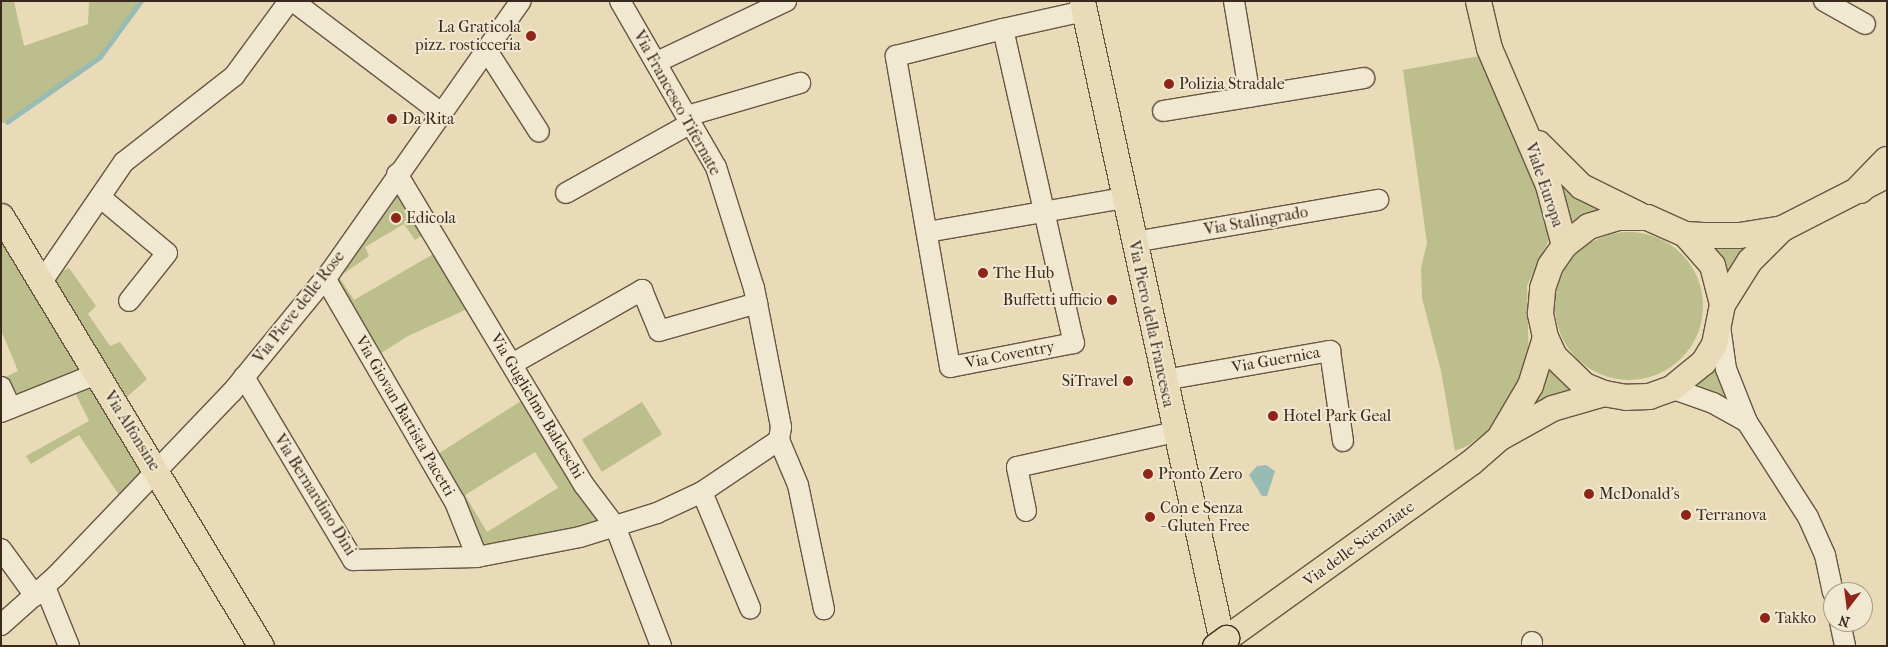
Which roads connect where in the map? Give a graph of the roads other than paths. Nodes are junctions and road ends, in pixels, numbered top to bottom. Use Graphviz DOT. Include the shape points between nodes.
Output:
graph roads {
  1 [pos="291,1"];
  2 [pos="521,1"];
  3 [pos="620,1"];
  4 [pos="786,1"];
  5 [pos="1234,1"];
  6 [pos="1478,1"];
  7 [pos="1824,1"];
  8 [pos="1083,6"];
  9 [pos="1865,24"];
  10 [pos="1003,29"];
  11 [pos="486,49"];
  12 [pos="657,62"];
  13 [pos="1364,78"];
  14 [pos="800,83"];
  15 [pos="1250,97"];
  16 [pos="1163,111"];
  17 [pos="440,112"];
  18 [pos="689,119"];
  19 [pos="1522,125"];
  20 [pos="539,132"];
  21 [pos="1887,161"];
  22 [pos="398,174"];
  23 [pos="1887,175"];
  24 [pos="1860,189"];
  25 [pos="566,193"];
  26 [pos="100,197"];
  27 [pos="1123,198"];
  28 [pos="1378,200"];
  29 [pos="1042,212"];
  30 [pos="1647,217"];
  31 [pos="2,221"];
  32 [pos="1782,228"];
  33 [pos="927,232"];
  34 [pos="1685,234"];
  35 [pos="1134,242"];
  36 [pos="1564,245"];
  37 [pos="325,278"];
  38 [pos="41,283"];
  39 [pos="129,300"];
  40 [pos="757,303"];
  41 [pos="1721,314"];
  42 [pos="1545,337"];
  43 [pos="512,364"];
  44 [pos="96,374"];
  45 [pos="244,377"];
  46 [pos="1164,380"];
  47 [pos="1,387"];
  48 [pos="1671,388"];
  49 [pos="1604,393"];
  50 [pos="6,410"];
  51 [pos="1747,422"];
  52 [pos="1175,432"];
  53 [pos="1500,437"];
  54 [pos="779,440"];
  55 [pos="1343,440"];
  56 [pos="158,470"];
  57 [pos="702,492"];
  58 [pos="1026,511"];
  59 [pos="615,526"];
  60 [pos="1,549"];
  61 [pos="477,557"];
  62 [pos="1831,582"];
  63 [pos="40,591"];
  64 [pos="750,608"];
  65 [pos="824,609"];
  66 [pos="1,625"];
  67 [pos="1842,632"];
  68 [pos="69,646"];
  69 [pos="261,646"];
  70 [pos="662,646"];
  71 [pos="1215,646"];
  72 [pos="1223,646"];
  73 [pos="1845,646"];
  1 -- 17 [label="street"];
  1 -- 26 [label="street" via="234,76 124,162"];
  2 -- 11 [label="street, Via Pieve delle Rose"];
  3 -- 12 [label="street, Via Francesco Tifernate"];
  4 -- 12 [label="street"];
  5 -- 15 [label="street"];
  6 -- 19 [label="main road, Viale Europa" via="1489,48"];
  7 -- 9 [label="street"];
  8 -- 10 [label="street, Via Coventry"];
  8 -- 27 [label="main road, Via Piero della Francesca"];
  10 -- 29 [label="street, Via Coventry"];
  10 -- 33 [label="street, Via Coventry" via="896,56"];
  11 -- 17 [label="street, Via Pieve delle Rose"];
  11 -- 20 [label="street"];
  12 -- 18 [label="street, Via Francesco Tifernate"];
  13 -- 15 [label="street"];
  14 -- 18 [label="street"];
  15 -- 16 [label="street"];
  17 -- 22 [label="street, Via Pieve delle Rose"];
  18 -- 25 [label="street"];
  18 -- 40 [label="street, Via Francesco Tifernate" via="716,168"];
  19 -- 30 [label="main road, Viale Europa" via="1575,182 1594,195"];
  19 -- 36 [label="main road, Viale Europa" via="1548,185"];
  21 -- 24 [label="highway"];
  22 -- 37 [label="street, Via Pieve delle Rose"];
  22 -- 43 [label="street, Via Guglielmo Baldeschi"];
  23 -- 24 [label="main road"];
  24 -- 32 [label="main road"];
  26 -- 38 [label="street"];
  26 -- 39 [label="street" via="168,253"];
  27 -- 29 [label="street"];
  27 -- 35 [label="main road, Via Piero della Francesca"];
  28 -- 35 [label="street, Via Stalingrado"];
  29 -- 33 [label="street"];
  29 -- 33 [label="street, Via Coventry" via="1074,343 950,367"];
  30 -- 34 [label="main road, Viale Europa" via="1667,223"];
  30 -- 36 [label="main road" via="1617,217 1588,226"];
  31 -- 38 [label="main road, Via Alfonsine"];
  32 -- 34 [label="main road" via="1739,235"];
  32 -- 41 [label="main road" via="1749,260"];
  34 -- 41 [label="main road" via="1712,265"];
  35 -- 46 [label="main road, Via Piero della Francesca"];
  36 -- 42 [label="main road" via="1550,265 1542,288 1540,313"];
  37 -- 45 [label="street, Via Pieve delle Rose"];
  37 -- 61 [label="street, Via Giovan Battista Pacetti" via="454,502"];
  38 -- 44 [label="main road, Via Alfonsine"];
  40 -- 43 [label="street" via="660,331 642,290"];
  40 -- 54 [label="street, Via Francesco Tifernate" via="782,427"];
  41 -- 48 [label="main road" via="1703,362"];
  41 -- 51 [label="street" via="1726,369"];
  42 -- 49 [label="main road" via="1568,372"];
  42 -- 53 [label="main road, Via delle Scienziate" via="1530,385"];
  43 -- 59 [label="street, Via Guglielmo Baldeschi" via="584,485"];
  44 -- 50 [label="street"];
  44 -- 56 [label="main road, Via Alfonsine"];
  45 -- 56 [label="street, Via Pieve delle Rose"];
  45 -- 61 [label="street, Via Bernardino Dini" via="353,560"];
  46 -- 52 [label="main road, Via Piero della Francesca"];
  46 -- 55 [label="street, Via Guernica" via="1330,351"];
  47 -- 50 [label="street"];
  48 -- 49 [label="main road" via="1649,396 1626,397"];
  48 -- 51 [label="street" via="1713,404"];
  49 -- 53 [label="main road, Via delle Scienziate" via="1552,408"];
  51 -- 62 [label="street" via="1808,516 1824,555"];
  52 -- 58 [label="street" via="1017,467"];
  52 -- 72 [label="main road, Via Piero della Francesca"];
  53 -- 71 [label="main road, Via delle Scienziate, bridge" via="1471,462"];
  54 -- 57 [label="street, Via Bernardino Dini"];
  54 -- 65 [label="street" via="798,485"];
  56 -- 63 [label="street, Via Pieve delle Rose"];
  56 -- 69 [label="main road, Via Alfonsine"];
  57 -- 59 [label="street, Via Bernardino Dini" via="657,513"];
  57 -- 64 [label="street"];
  59 -- 61 [label="street, Via Bernardino Dini" via="580,537"];
  59 -- 70 [label="street, Via Guglielmo Baldeschi"];
  60 -- 63 [label="street"];
  63 -- 66 [label="street, Via Pieve delle Rose"];
  63 -- 68 [label="street"];
  67 -- 73 [label="street"];
}
